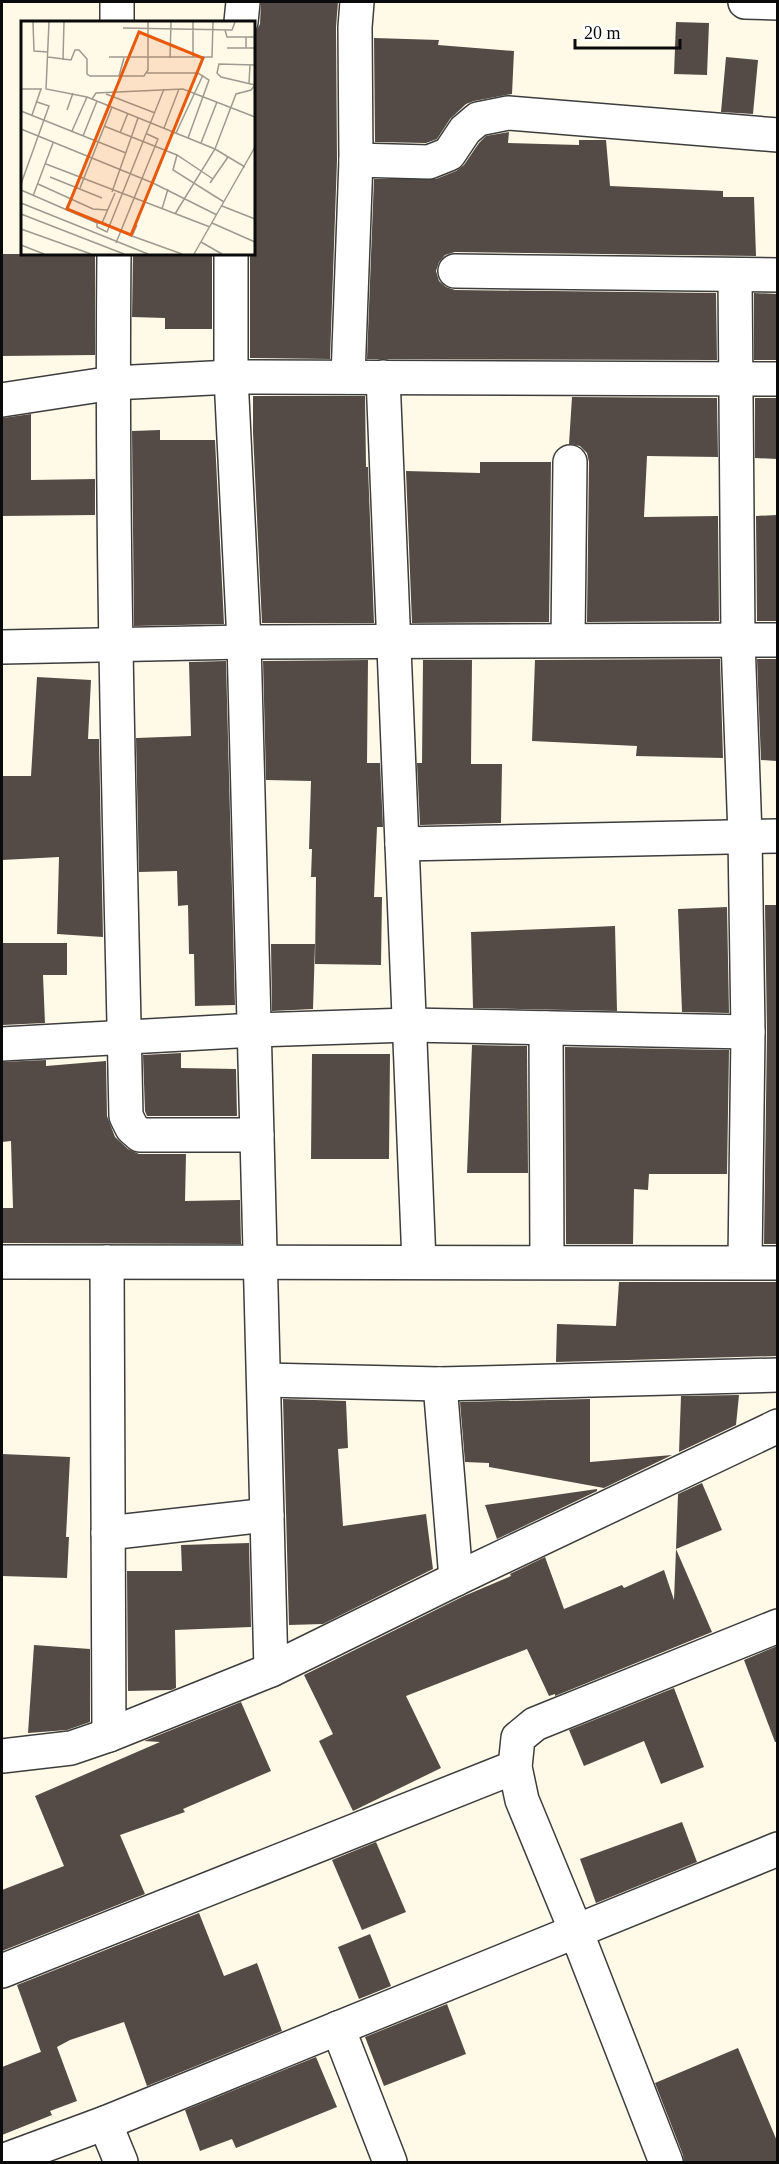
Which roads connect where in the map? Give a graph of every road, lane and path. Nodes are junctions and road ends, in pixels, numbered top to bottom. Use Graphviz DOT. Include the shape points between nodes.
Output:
graph roads {
  1 [pos="117,2"];
  2 [pos="243,2"];
  3 [pos="357,2"];
  4 [pos="745,2"];
  5 [pos="777,3"];
  6 [pos="117,21"];
  7 [pos="242,21"];
  8 [pos="777,135"];
  9 [pos="356,160"];
  10 [pos="114,255"];
  11 [pos="231,255"];
  12 [pos="455,271"];
  13 [pos="777,274"];
  14 [pos="735,275"];
  15 [pos="231,377"];
  16 [pos="348,377"];
  17 [pos="383,377"];
  18 [pos="737,378"];
  19 [pos="777,379"];
  20 [pos="113,383"];
  21 [pos="2,400"];
  22 [pos="570,462"];
  23 [pos="568,640"];
  24 [pos="738,640"];
  25 [pos="777,640"];
  26 [pos="244,642"];
  27 [pos="394,643"];
  28 [pos="115,646"];
  29 [pos="2,647"];
  30 [pos="745,836"];
  31 [pos="777,836"];
  32 [pos="402,844"];
  33 [pos="410,1025"];
  34 [pos="546,1028"];
  35 [pos="255,1030"];
  36 [pos="748,1032"];
  37 [pos="124,1037"];
  38 [pos="2,1044"];
  39 [pos="257,1135"];
  40 [pos="2,1262"];
  41 [pos="107,1262"];
  42 [pos="261,1262"];
  43 [pos="419,1262"];
  44 [pos="547,1262"];
  45 [pos="745,1262"];
  46 [pos="777,1263"];
  47 [pos="777,1375"];
  48 [pos="264,1380"];
  49 [pos="440,1384"];
  50 [pos="777,1426"];
  51 [pos="267,1515"];
  52 [pos="108,1533"];
  53 [pos="456,1579"];
  54 [pos="777,1626"];
  55 [pos="271,1670"];
  56 [pos="109,1735"];
  57 [pos="2,1756"];
  58 [pos="515,1767"];
  59 [pos="777,1849"];
  60 [pos="576,1931"];
  61 [pos="2,1971"];
  62 [pos="338,2028"];
  63 [pos="105,2122"];
  64 [pos="2,2161"];
  65 [pos="121,2163"];
  66 [pos="390,2163"];
  67 [pos="666,2163"];
  1 -- 6 [label="street"];
  2 -- 7 [label="street"];
  3 -- 9 [label="street"];
  4 -- 5 [label="street"];
  8 -- 9 [label="street" via="508,113 478,118 449,154 429,162"];
  9 -- 16 [label="street"];
  10 -- 20 [label="street"];
  11 -- 15 [label="street"];
  12 -- 14 [label="street"];
  13 -- 14 [label="street"];
  14 -- 18 [label="street"];
  15 -- 16 [label="street"];
  15 -- 20 [label="street"];
  15 -- 26 [label="street"];
  16 -- 17 [label="street"];
  17 -- 18 [label="street"];
  17 -- 27 [label="street"];
  18 -- 19 [label="street"];
  18 -- 24 [label="street"];
  20 -- 21 [label="street"];
  20 -- 28 [label="street"];
  22 -- 23 [label="street"];
  23 -- 24 [label="street"];
  23 -- 27 [label="street"];
  24 -- 25 [label="street"];
  24 -- 30 [label="street"];
  26 -- 27 [label="street"];
  26 -- 28 [label="street"];
  26 -- 35 [label="street"];
  27 -- 32 [label="street"];
  28 -- 29 [label="street"];
  28 -- 37 [label="street"];
  30 -- 31 [label="street"];
  30 -- 32 [label="street"];
  30 -- 36 [label="street"];
  32 -- 33 [label="street"];
  33 -- 34 [label="street"];
  33 -- 35 [label="street"];
  33 -- 43 [label="street"];
  34 -- 36 [label="street"];
  34 -- 44 [label="street"];
  35 -- 37 [label="street"];
  35 -- 39 [label="street"];
  36 -- 45 [label="street"];
  37 -- 38 [label="street"];
  37 -- 39 [label="street" via="126,1116 140,1135"];
  39 -- 42 [label="street"];
  40 -- 41 [label="street"];
  41 -- 42 [label="street"];
  41 -- 52 [label="street"];
  42 -- 43 [label="street"];
  42 -- 48 [label="street"];
  43 -- 44 [label="street"];
  44 -- 45 [label="street"];
  45 -- 46 [label="street"];
  47 -- 49 [label="street"];
  48 -- 49 [label="street"];
  48 -- 51 [label="street"];
  49 -- 53 [label="street"];
  50 -- 53 [label="street"];
  51 -- 52 [label="street"];
  51 -- 55 [label="street"];
  52 -- 56 [label="street"];
  53 -- 55 [label="street"];
  54 -- 58 [label="street" via="535,1724 518,1738"];
  55 -- 56 [label="street"];
  56 -- 57 [label="street" via="71,1748"];
  58 -- 60 [label="street" via="522,1800"];
  58 -- 61 [label="street"];
  59 -- 60 [label="street"];
  60 -- 62 [label="street"];
  60 -- 67 [label="street"];
  62 -- 63 [label="street"];
  62 -- 66 [label="street"];
  63 -- 64 [label="street"];
  63 -- 65 [label="street"];
}
